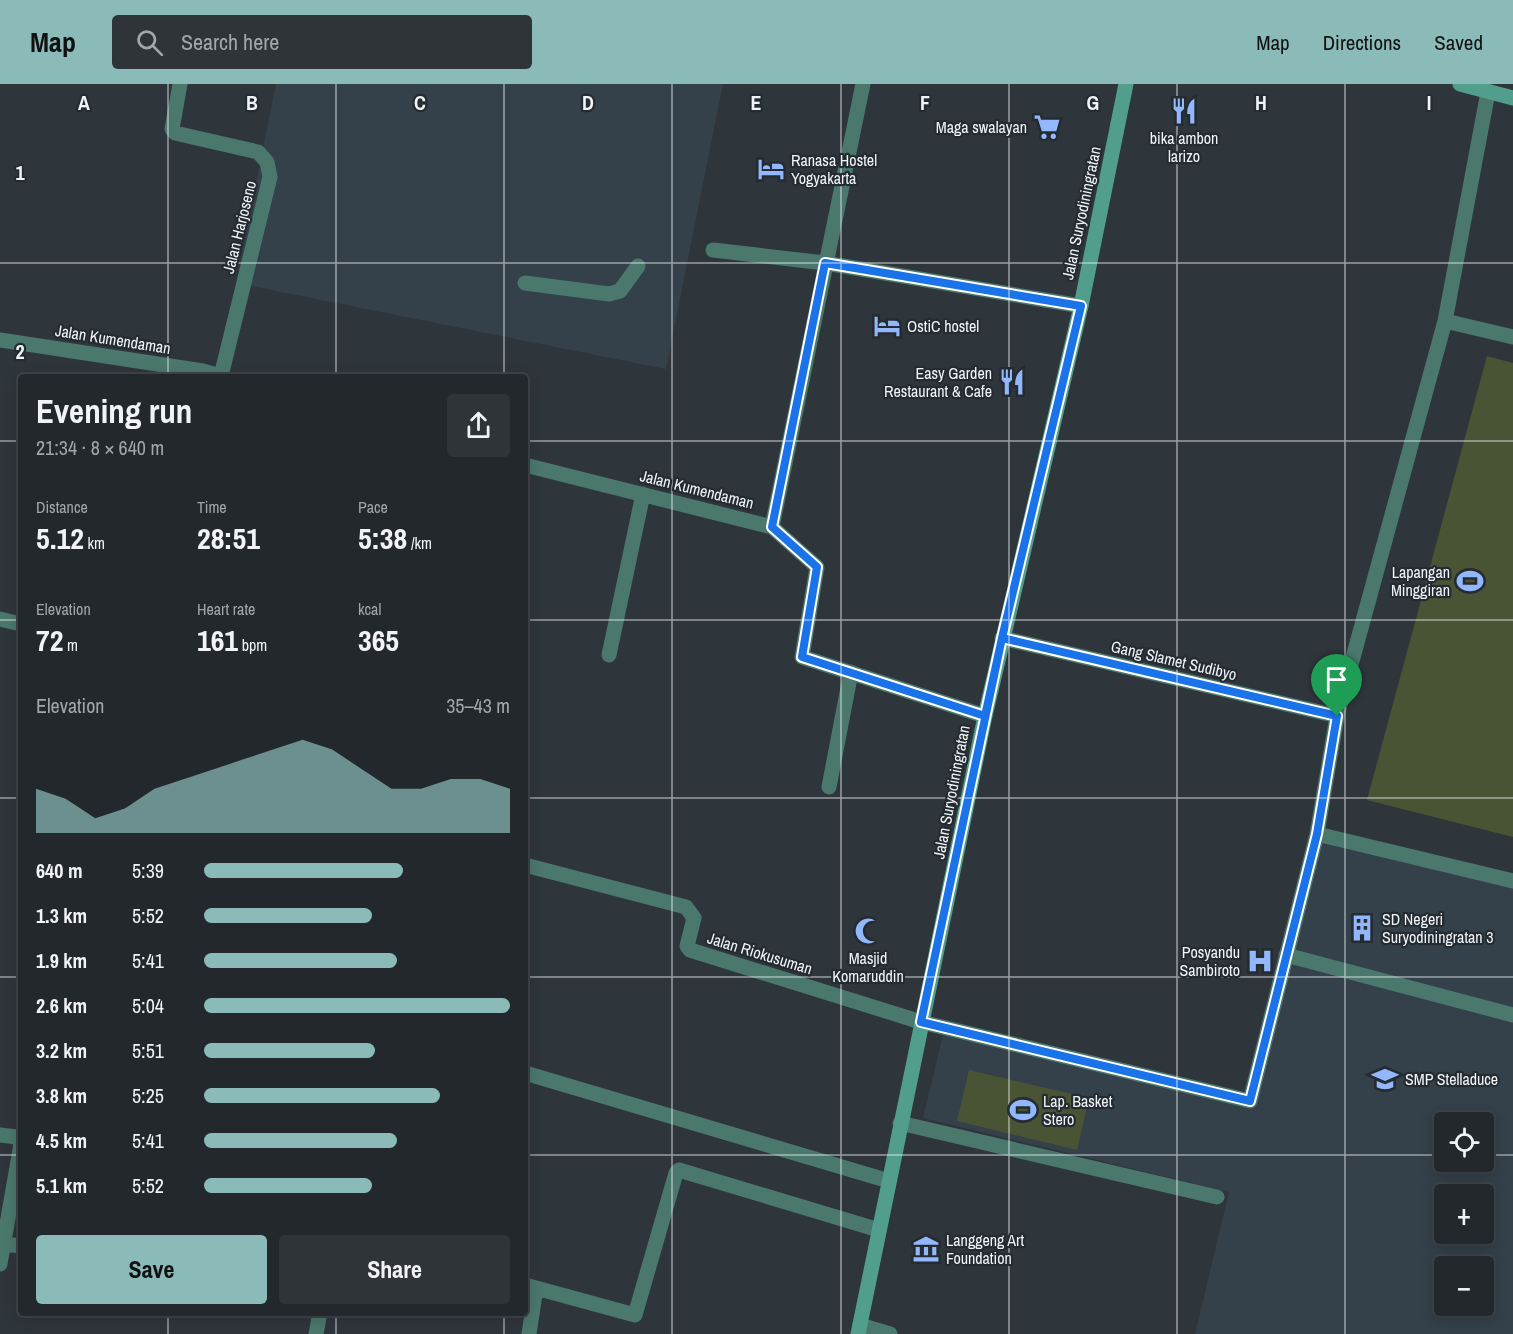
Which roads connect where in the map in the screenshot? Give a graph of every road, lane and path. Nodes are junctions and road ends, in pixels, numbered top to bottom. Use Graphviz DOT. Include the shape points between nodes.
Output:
graph roads {
  1 [pos="180,84"];
  2 [pos="863,84"];
  3 [pos="1126,84"];
  4 [pos="1460,84"];
  5 [pos="1488,92"];
  6 [pos="1513,98"];
  7 [pos="713,250"];
  8 [pos="825,263"];
  9 [pos="638,266"];
  10 [pos="525,282"];
  11 [pos="1081,306"];
  12 [pos="1445,321"];
  13 [pos="1513,337"];
  14 [pos="0,340"];
  15 [pos="212,374"];
  16 [pos="221,374"];
  17 [pos="528,466"];
  18 [pos="643,494"];
  19 [pos="772,527"];
  20 [pos="0,619"];
  21 [pos="18,623"];
  22 [pos="1002,638"];
  23 [pos="609,655"];
  24 [pos="851,672"];
  25 [pos="985,716"];
  26 [pos="1337,716"];
  27 [pos="829,787"];
  28 [pos="1317,834"];
  29 [pos="528,866"];
  30 [pos="1513,881"];
  31 [pos="1286,955"];
  32 [pos="1513,1015"];
  33 [pos="921,1022"];
  34 [pos="528,1074"];
  35 [pos="900,1124"];
  36 [pos="0,1135"];
  37 [pos="18,1139"];
  38 [pos="18,1162"];
  39 [pos="889,1181"];
  40 [pos="1217,1197"];
  41 [pos="879,1230"];
  42 [pos="4,1244"];
  43 [pos="18,1246"];
  44 [pos="0,1264"];
  45 [pos="531,1287"];
  46 [pos="319,1316"];
  47 [pos="859,1330"];
  48 [pos="316,1334"];
  49 [pos="529,1334"];
  50 [pos="890,1334"];
  1 -- 16 [label="street, Jalan Harjoseno" via="172,129 175,133 258,152 267,162 270,177"];
  2 -- 8 [label="street"];
  3 -- 11 [label="street, Jalan Suryodiningratan"];
  4 -- 5 [label="street"];
  5 -- 6 [label="street"];
  5 -- 12 [label="street"];
  7 -- 8 [label="street"];
  8 -- 11 [label="street"];
  8 -- 19 [label="street"];
  9 -- 10 [label="street" via="620,291 609,294"];
  11 -- 22 [label="street, Jalan Suryodiningratan"];
  12 -- 13 [label="street"];
  12 -- 26 [label="street"];
  14 -- 15 [label="street, Jalan Kumendaman"];
  17 -- 18 [label="street, Jalan Kumendaman"];
  18 -- 19 [label="street, Jalan Kumendaman"];
  18 -- 23 [label="street"];
  19 -- 24 [label="street, Jalan Kumendaman" via="817,567 802,657"];
  20 -- 21 [label="street"];
  22 -- 25 [label="street, Jalan Suryodiningratan"];
  22 -- 26 [label="street, Gang Slamet Sudibyo"];
  24 -- 25 [label="street, Jalan Kumendaman"];
  24 -- 27 [label="street"];
  25 -- 33 [label="street, Jalan Suryodiningratan"];
  26 -- 28 [label="street"];
  28 -- 30 [label="street"];
  28 -- 31 [label="street"];
  29 -- 33 [label="street, Jalan Riokusuman" via="687,907 694,918 687,946 690,950"];
  31 -- 32 [label="street"];
  31 -- 33 [label="street" via="1250,1101"];
  33 -- 35 [label="street, Jalan Suryodiningratan"];
  34 -- 39 [label="street"];
  35 -- 39 [label="street, Jalan Suryodiningratan"];
  35 -- 40 [label="street"];
  36 -- 37 [label="street"];
  38 -- 42 [label="street"];
  39 -- 41 [label="street, Jalan Suryodiningratan"];
  41 -- 45 [label="street" via="679,1170 635,1315"];
  41 -- 47 [label="street, Jalan Suryodiningratan"];
  42 -- 43 [label="street"];
  42 -- 44 [label="street"];
  45 -- 49 [label="street"];
  46 -- 48 [label="street"];
  47 -- 50 [label="street"];
}
